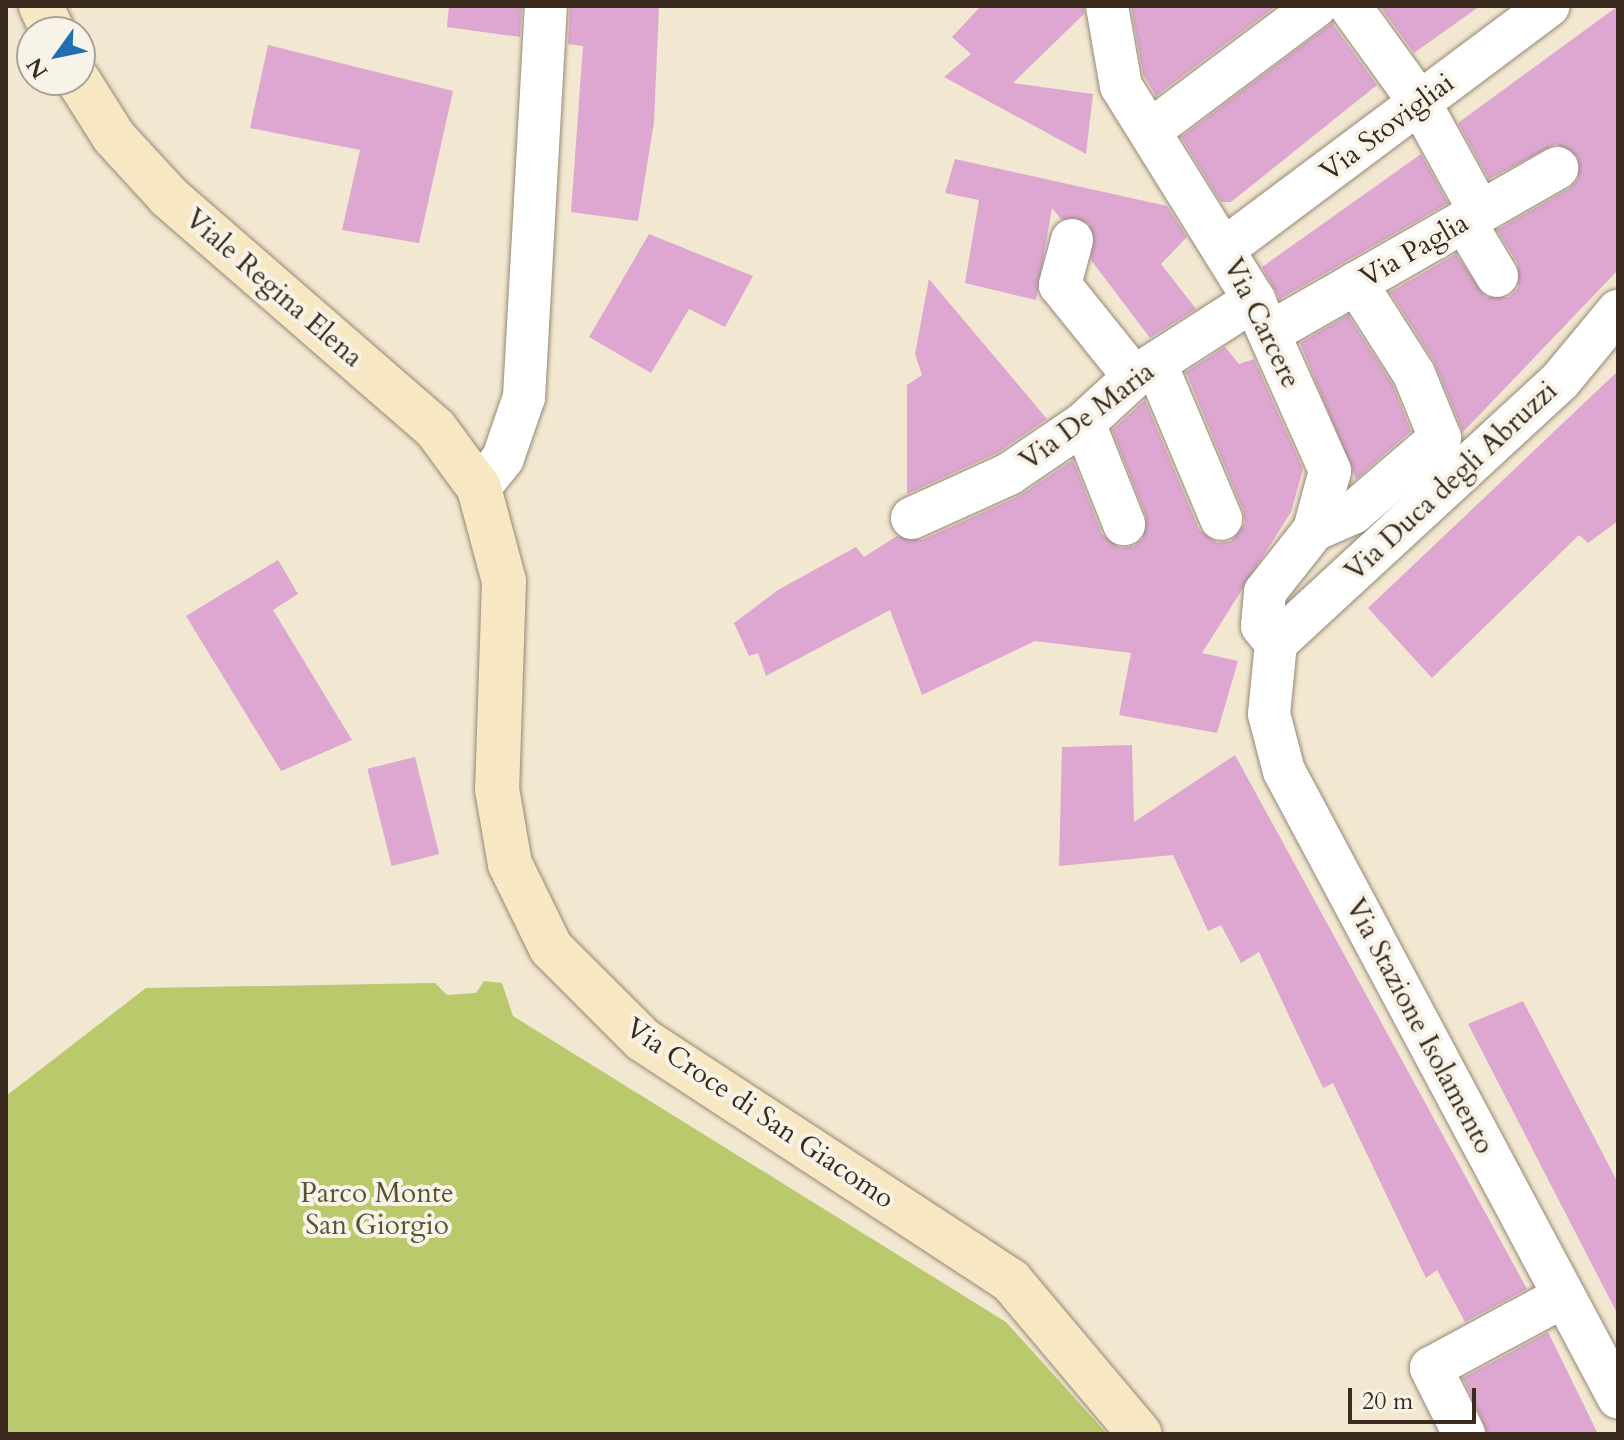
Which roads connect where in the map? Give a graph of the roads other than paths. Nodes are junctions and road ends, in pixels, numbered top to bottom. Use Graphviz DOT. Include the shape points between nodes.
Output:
graph roads {
  1 [pos="546,6"];
  2 [pos="1107,6"];
  3 [pos="1316,6"];
  4 [pos="1350,6"];
  5 [pos="1549,6"];
  6 [pos="88,96"];
  7 [pos="1420,103"];
  8 [pos="1151,130"];
  9 [pos="1557,168"];
  10 [pos="1472,217"];
  11 [pos="1072,240"];
  12 [pos="1225,248"];
  13 [pos="1497,276"];
  14 [pos="1356,283"];
  15 [pos="1618,311"];
  16 [pos="1262,316"];
  17 [pos="1145,370"];
  18 [pos="1084,423"];
  19 [pos="479,488"];
  20 [pos="912,518"];
  21 [pos="1221,519"];
  22 [pos="1124,524"];
  23 [pos="1314,530"];
  24 [pos="1276,643"];
  25 [pos="1564,1296"];
  26 [pos="1618,1397"];
  27 [pos="1140,1434"];
  28 [pos="1464,1434"];
  1 -- 19 [label="street" via="524,397 503,458"];
  2 -- 8 [label="street, Via Carcere" via="1121,86"];
  3 -- 8 [label="street"];
  4 -- 7 [label="street"];
  5 -- 7 [label="street, Via Stovigliai"];
  6 -- 19 [label="main road, Viale Regina Elena" via="114,137 169,197 435,428"];
  7 -- 10 [label="street"];
  7 -- 12 [label="street, Via Stovigliai"];
  8 -- 12 [label="street, Via Carcere"];
  9 -- 10 [label="street, Via Paglia"];
  10 -- 13 [label="street"];
  10 -- 14 [label="street, Via Paglia"];
  11 -- 17 [label="street" via="1060,285"];
  12 -- 16 [label="street, Via Carcere"];
  14 -- 16 [label="street, Via Paglia"];
  14 -- 23 [label="street" via="1414,374 1440,438 1353,513"];
  15 -- 24 [label="street, Via Duca degli Abruzzi" via="1560,381"];
  16 -- 17 [label="street, Via De Maria"];
  16 -- 23 [label="street, Via Carcere" via="1330,471"];
  17 -- 18 [label="street, Via De Maria"];
  17 -- 21 [label="street"];
  18 -- 20 [label="street, Via De Maria" via="1009,474"];
  18 -- 22 [label="street"];
  19 -- 27 [label="main road, Via Croce di San Giacomo" via="504,581 497,789 510,864 551,948 643,1040 1011,1281"];
  23 -- 24 [label="street, Via Carcere" via="1265,592 1262,626"];
  24 -- 25 [label="street, Via Stazione Isolamento" via="1269,714 1284,771"];
  25 -- 26 [label="street, Via Stazione Isolamento"];
  25 -- 28 [label="street" via="1431,1368"];
}
